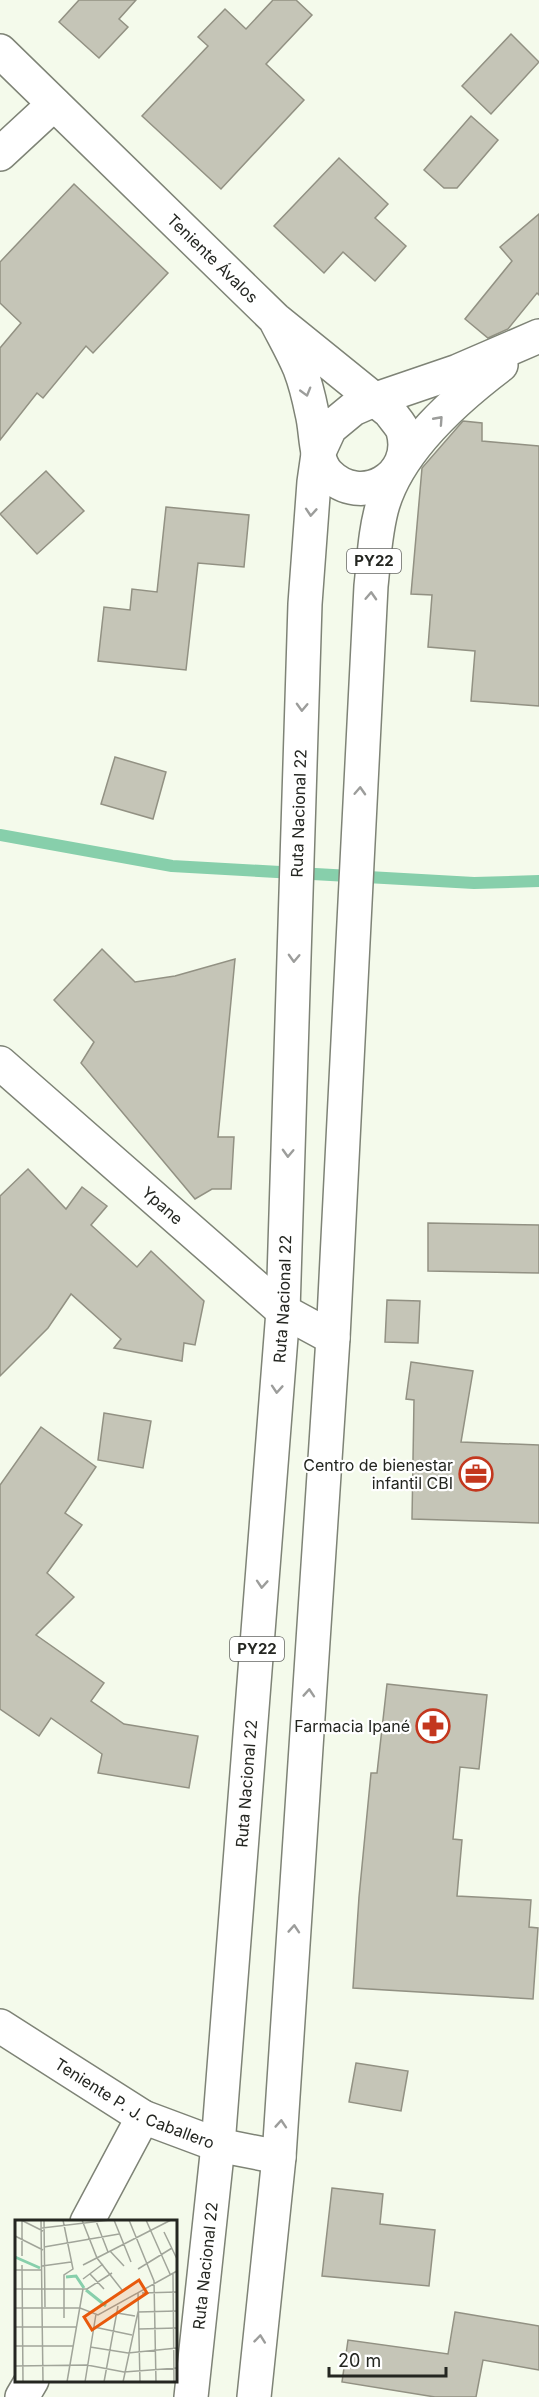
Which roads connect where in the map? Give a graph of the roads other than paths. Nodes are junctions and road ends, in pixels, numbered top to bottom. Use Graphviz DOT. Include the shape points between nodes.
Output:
graph roads {
  1 [pos="0,51"];
  2 [pos="54,104"];
  3 [pos="0,154"];
  4 [pos="275,319"];
  5 [pos="539,337"];
  6 [pos="376,399"];
  7 [pos="318,454"];
  8 [pos="398,470"];
  9 [pos="3,1072"];
  10 [pos="283,1311"];
  11 [pos="333,1338"];
  12 [pos="0,2026"];
  13 [pos="143,2118"];
  14 [pos="218,2145"];
  15 [pos="279,2157"];
  16 [pos="88,2220"];
  17 [pos="31,2382"];
  18 [pos="22,2397"];
  19 [pos="191,2397"];
  20 [pos="254,2397"];
  1 -- 2 [label="main road, Teniente Ávalos"];
  2 -- 3 [label="main road"];
  2 -- 4 [label="main road, Teniente Ávalos"];
  4 -- 6 [label="main road, Teniente Ávalos"];
  4 -- 7 [label="main road, one-way" via="299,368"];
  5 -- 6 [label="main road, Ruta Nacional 22 / PY22"];
  8 -- 5 [label="main road, Ruta Nacional 22 / PY22, one-way" via="443,414"];
  6 -- 7 [label="main road, Ruta Nacional 22 / PY22" via="352,409 330,428"];
  6 -- 8 [label="main road, Teniente Ávalos" via="403,431"];
  7 -- 8 [label="main road" via="327,473 342,485 363,489 382,484"];
  7 -- 10 [label="main road, Ruta Nacional 22 / PY22, one-way" via="305,603"];
  11 -- 8 [label="main road, Ruta Nacional 22 / PY22, one-way" via="371,586 383,503"];
  9 -- 10 [label="main road, Ypane"];
  10 -- 11 [label="main road, Ypane"];
  10 -- 14 [label="main road, Ruta Nacional 22 / PY22, one-way"];
  15 -- 11 [label="main road, Ruta Nacional 22 / PY22, one-way"];
  12 -- 13 [label="main road, Teniente P. J. Caballero"];
  13 -- 14 [label="main road, Teniente P. J. Caballero"];
  13 -- 16 [label="main road"];
  14 -- 15 [label="main road, Teniente P. J. Caballero"];
  14 -- 19 [label="main road, Ruta Nacional 22 / PY22"];
  20 -- 15 [label="main road, Ruta Nacional 22 / PY22, one-way"];
  17 -- 18 [label="main road"];
}
